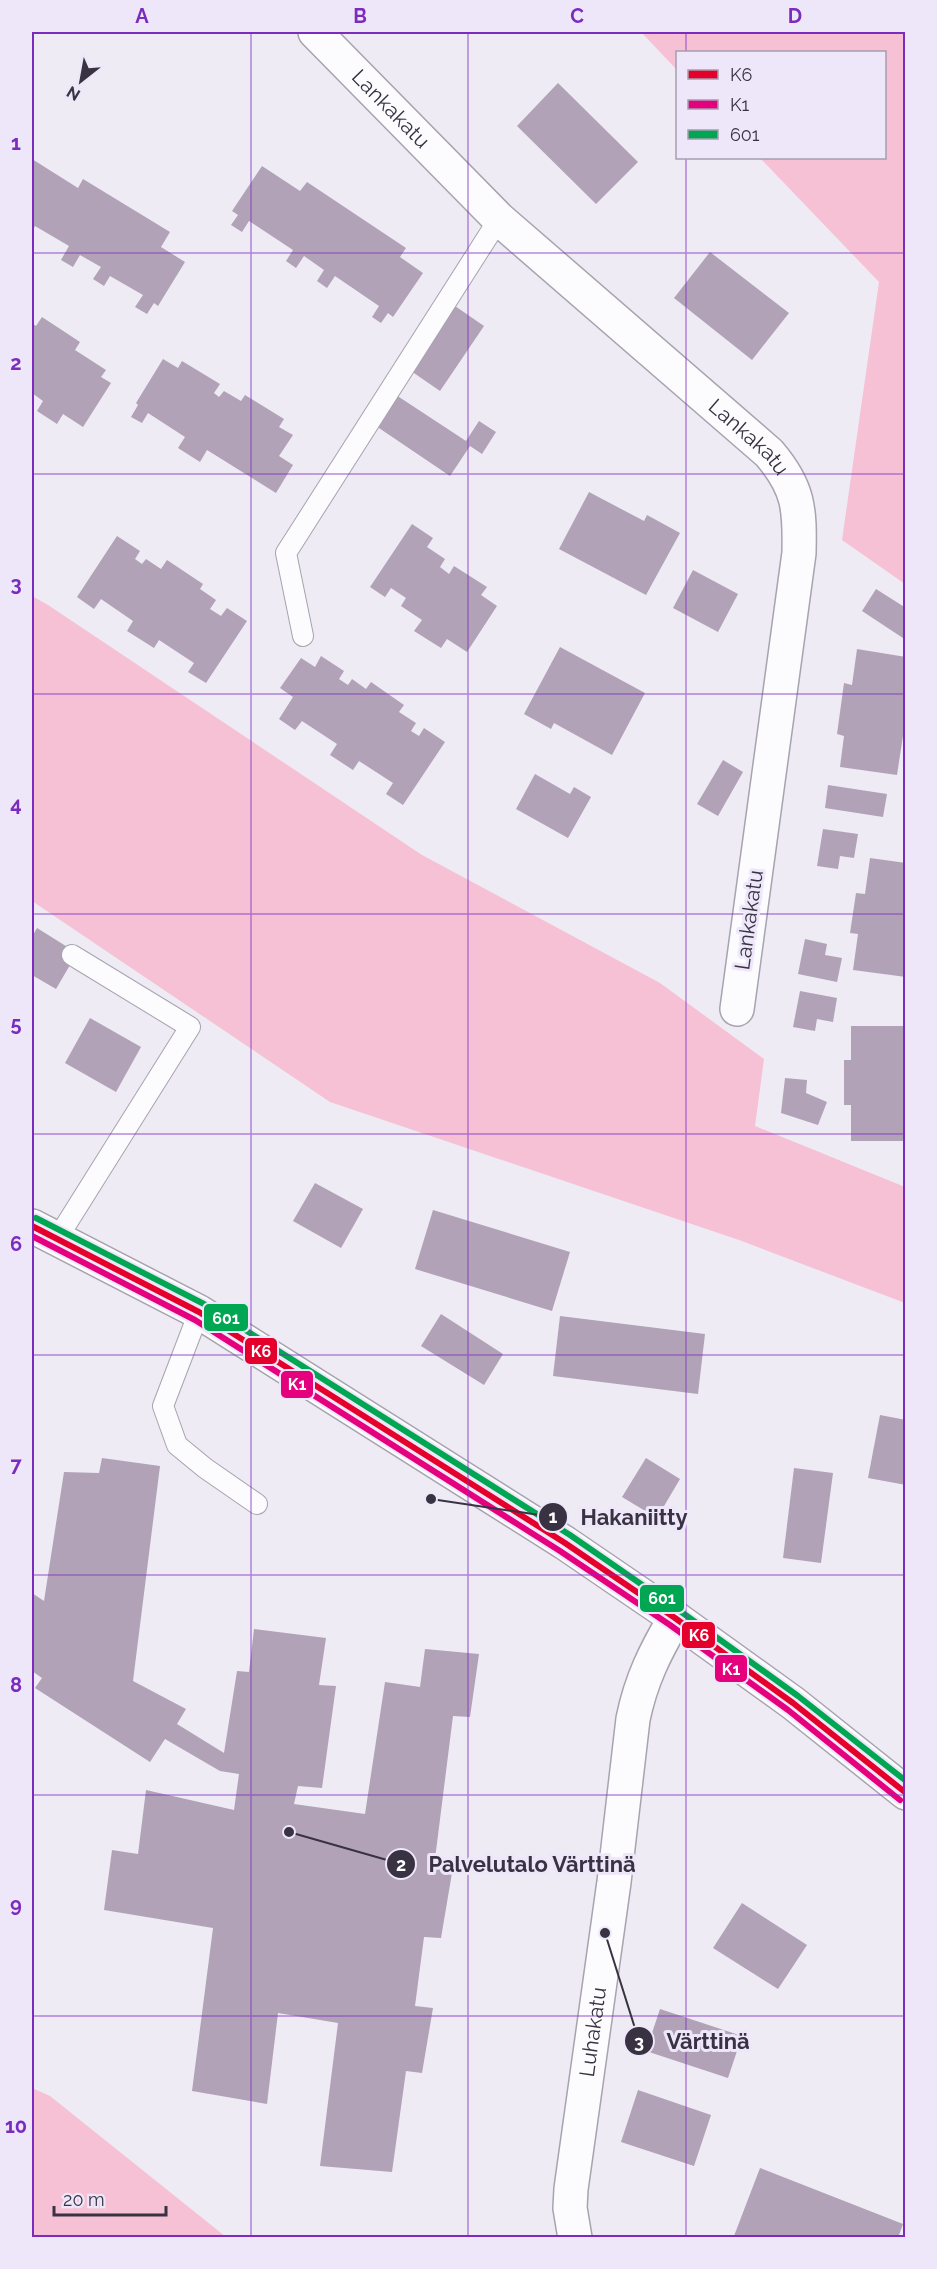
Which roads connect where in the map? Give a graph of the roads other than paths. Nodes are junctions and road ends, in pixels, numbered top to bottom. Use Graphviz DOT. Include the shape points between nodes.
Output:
graph roads {
  1 [pos="315,32"];
  2 [pos="499,219"];
  3 [pos="303,636"];
  4 [pos="72,955"];
  5 [pos="736,1009"];
  6 [pos="44,1233"];
  7 [pos="199,1312"];
  8 [pos="257,1504"];
  9 [pos="675,1618"];
  10 [pos="906,1793"];
  11 [pos="575,2238"];
  1 -- 2 [label="street, Lankakatu"];
  2 -- 3 [label="lane" via="286,554"];
  2 -- 5 [label="street, Lankakatu" via="751,437 784,470 794,490 799,512 799,553"];
  4 -- 6 [label="lane" via="190,1028"];
  6 -- 7 [label="street"];
  7 -- 8 [label="lane" via="163,1406 177,1445"];
  7 -- 9 [label="street" via="565,1543"];
  9 -- 10 [label="street" via="793,1703"];
  9 -- 11 [label="street, Luhakatu" via="653,1656 633,1719 571,2189"];
}
